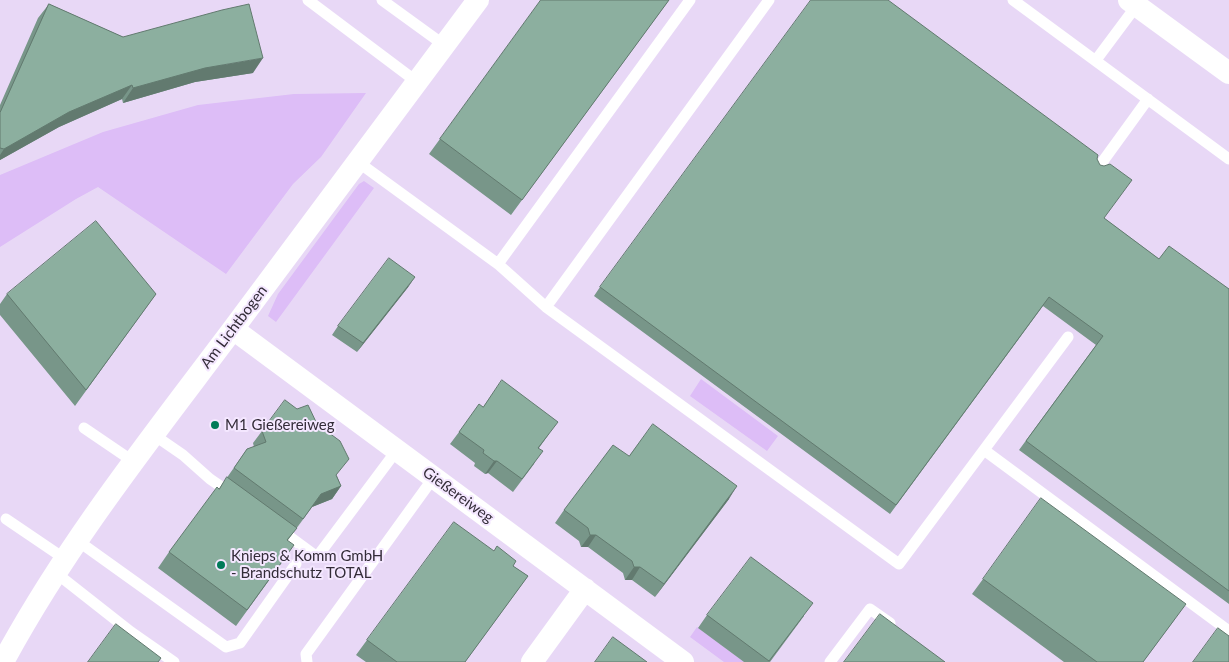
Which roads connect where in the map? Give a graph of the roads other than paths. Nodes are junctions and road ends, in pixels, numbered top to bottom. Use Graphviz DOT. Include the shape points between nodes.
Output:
graph roads {
  1 [pos="308,0"];
  2 [pos="382,0"];
  3 [pos="478,0"];
  4 [pos="690,0"];
  5 [pos="769,0"];
  6 [pos="1013,0"];
  7 [pos="1133,3"];
  8 [pos="395,4"];
  9 [pos="444,45"];
  10 [pos="1096,60"];
  11 [pos="1229,73"];
  12 [pos="417,82"];
  13 [pos="1148,99"];
  14 [pos="1229,159"];
  15 [pos="358,162"];
  16 [pos="1098,168"];
  17 [pos="498,264"];
  18 [pos="546,307"];
  19 [pos="233,329"];
  20 [pos="1068,337"];
  21 [pos="84,428"];
  22 [pos="154,435"];
  23 [pos="396,450"];
  24 [pos="984,450"];
  25 [pos="134,462"];
  26 [pos="434,477"];
  27 [pos="241,501"];
  28 [pos="6,519"];
  29 [pos="271,523"];
  30 [pos="66,557"];
  31 [pos="296,564"];
  32 [pos="586,589"];
  33 [pos="900,630"];
  34 [pos="1229,630"];
  35 [pos="2,662"];
  36 [pos="174,662"];
  37 [pos="307,662"];
  38 [pos="532,662"];
  39 [pos="683,662"];
  40 [pos="830,662"];
  1 -- 12 [label="lane"];
  2 -- 8 [label="lane"];
  3 -- 9 [label="street, Am Lichtbogen"];
  4 -- 17 [label="lane"];
  5 -- 18 [label="lane"];
  6 -- 10 [label="lane"];
  7 -- 10 [label="lane"];
  7 -- 11 [label="street"];
  8 -- 9 [label="lane"];
  9 -- 12 [label="street, Am Lichtbogen"];
  10 -- 13 [label="lane"];
  12 -- 15 [label="street, Am Lichtbogen"];
  13 -- 14 [label="lane"];
  13 -- 16 [label="lane"];
  15 -- 17 [label="lane"];
  15 -- 19 [label="street, Am Lichtbogen"];
  17 -- 18 [label="lane"];
  18 -- 24 [label="lane" via="900,564"];
  19 -- 22 [label="street, Am Lichtbogen"];
  19 -- 23 [label="street, Gießereiweg"];
  20 -- 24 [label="lane"];
  21 -- 25 [label="lane"];
  22 -- 25 [label="street, Am Lichtbogen"];
  22 -- 27 [label="lane"];
  23 -- 26 [label="street, Gießereiweg"];
  23 -- 29 [label="lane" via="317,557"];
  24 -- 34 [label="lane"];
  25 -- 30 [label="street, Am Lichtbogen"];
  26 -- 32 [label="street, Gießereiweg"];
  26 -- 37 [label="lane" via="306,654"];
  28 -- 30 [label="lane"];
  30 -- 31 [label="lane" via="226,647 240,643"];
  30 -- 35 [label="street, Am Lichtbogen"];
  30 -- 36 [label="lane" via="131,632"];
  32 -- 38 [label="street"];
  32 -- 39 [label="street, Gießereiweg"];
  33 -- 40 [label="lane" via="870,608"];
}
